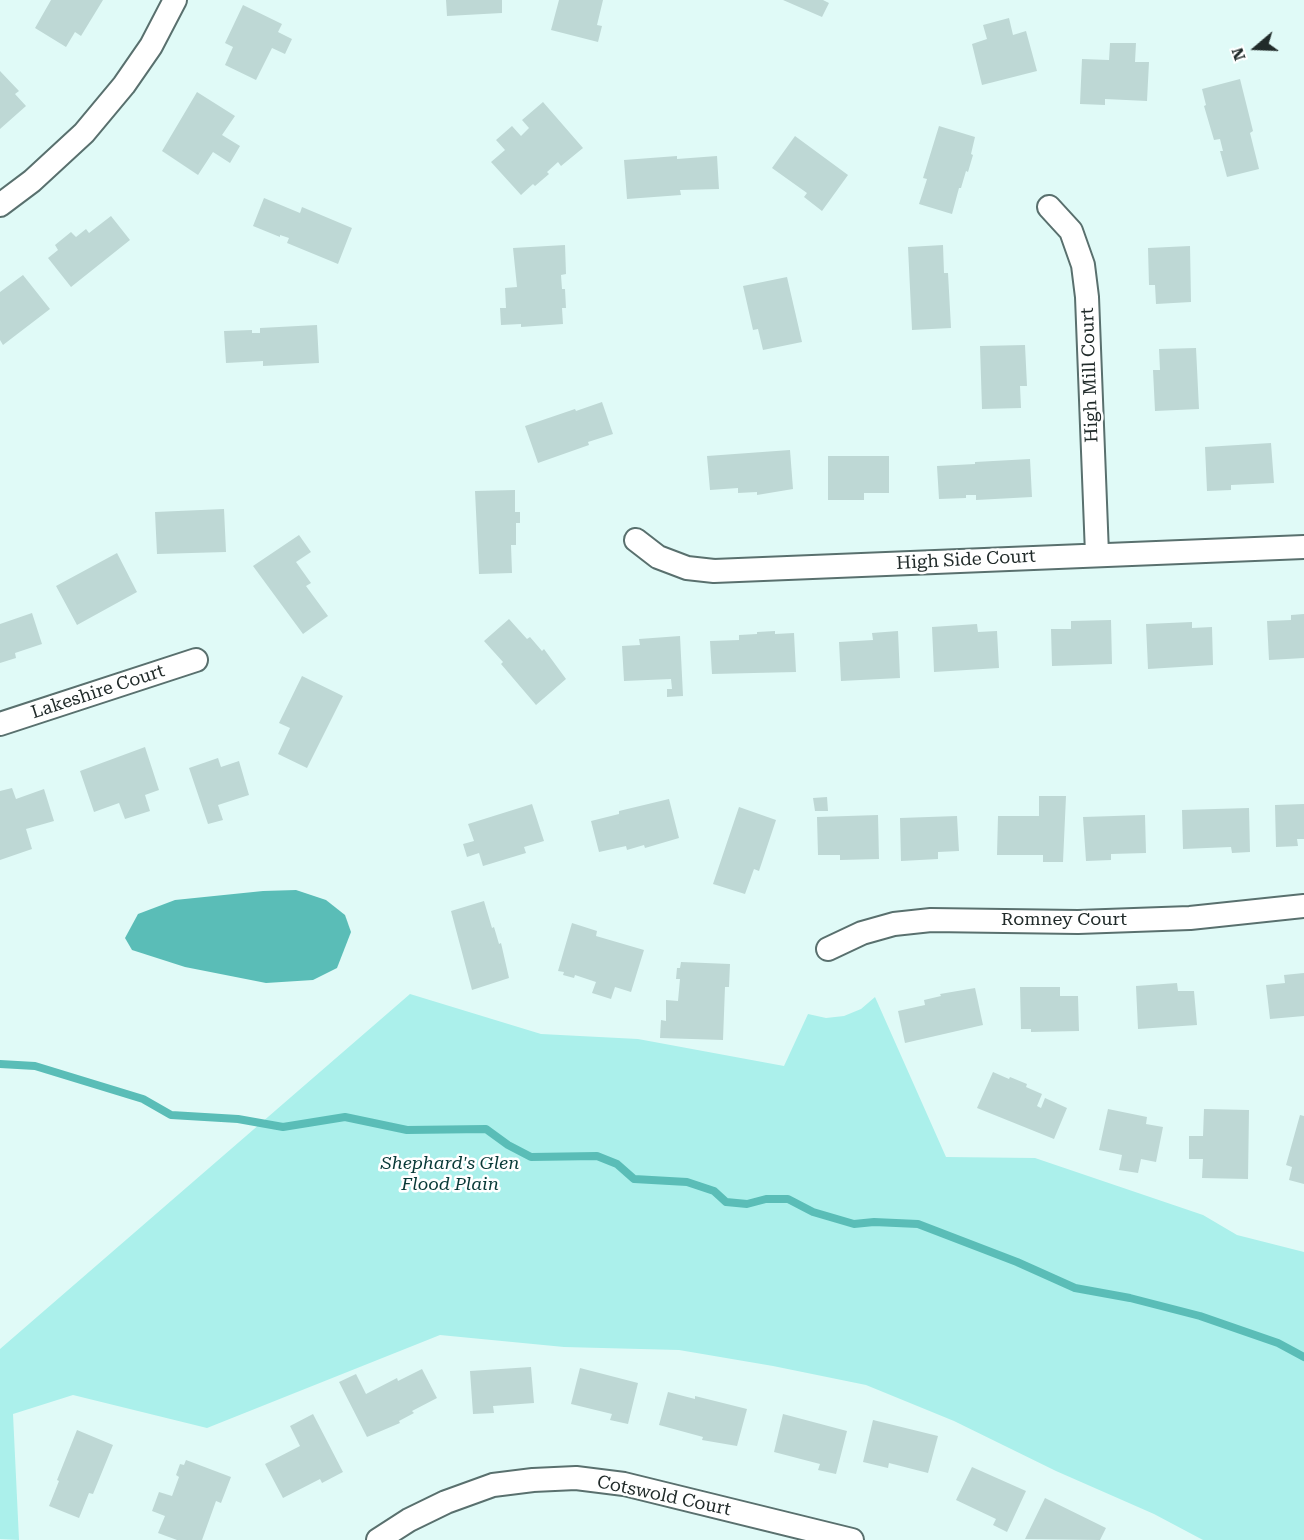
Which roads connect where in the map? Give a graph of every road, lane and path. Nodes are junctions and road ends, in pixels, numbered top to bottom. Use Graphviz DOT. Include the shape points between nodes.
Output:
graph roads {
  1 [pos="175,0"];
  2 [pos="0,205"];
  3 [pos="1049,207"];
  4 [pos="636,540"];
  5 [pos="1304,548"];
  6 [pos="1097,555"];
  7 [pos="196,660"];
  8 [pos="0,724"];
  9 [pos="1304,906"];
  10 [pos="828,949"];
  11 [pos="378,1540"];
  12 [pos="852,1540"];
  1 -- 2 [label="street" via="151,46 84,133"];
  3 -- 6 [label="street, High Mill Court" via="1071,231 1083,265"];
  4 -- 6 [label="street, High Side Court" via="668,561 714,572"];
  5 -- 6 [label="street, High Side Court"];
  7 -- 8 [label="street, Lakeshire Court"];
  9 -- 10 [label="street, Romney Court" via="1190,918 1078,922 931,920 883,927"];
  11 -- 12 [label="street, Cotswold Court" via="446,1502 493,1485 576,1478 624,1484"];
}
